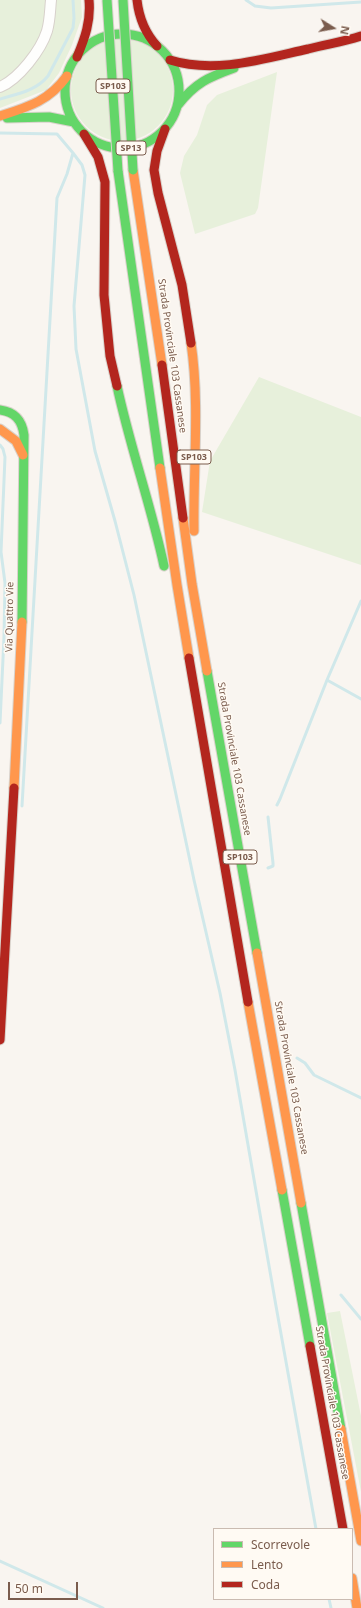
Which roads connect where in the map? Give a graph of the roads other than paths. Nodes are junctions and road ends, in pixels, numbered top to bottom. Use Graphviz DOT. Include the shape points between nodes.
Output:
graph roads {
  1 [pos="51,0"];
  2 [pos="89,0"];
  3 [pos="107,0"];
  4 [pos="123,0"];
  5 [pos="137,0"];
  6 [pos="361,36"];
  7 [pos="157,46"];
  8 [pos="77,57"];
  9 [pos="170,60"];
  10 [pos="246,63"];
  11 [pos="68,75"];
  12 [pos="0,87"];
  13 [pos="178,105"];
  14 [pos="0,117"];
  15 [pos="74,122"];
  16 [pos="165,129"];
  17 [pos="84,134"];
  18 [pos="0,410"];
  19 [pos="0,429"];
  20 [pos="24,458"];
  21 [pos="166,574"];
  22 [pos="228,789"];
  23 [pos="212,846"];
  24 [pos="245,985"];
  25 [pos="0,1040"];
  26 [pos="343,1528"];
  27 [pos="361,1541"];
  28 [pos="353,1583"];
  29 [pos="358,1608"];
  1 -- 12 [label="street" via="48,26 36,53 18,74"];
  2 -- 8 [label="main road" via="88,32"];
  3 -- 24 [label="main road, Strada Provinciale 103 Cassanese / SP103, bridge" via="118,171 177,585"];
  4 -- 22 [label="main road, Strada Provinciale 103 Cassanese / SP103, bridge" via="133,170 192,584"];
  5 -- 7 [label="main road" via="142,24"];
  6 -- 10 [label="main road, SP13"];
  7 -- 8 [label="main road, SP13" via="133,35 114,35 96,40"];
  7 -- 9 [label="main road, SP13"];
  8 -- 11 [label="main road, SP13"];
  9 -- 10 [label="main road, SP13" via="193,65"];
  9 -- 13 [label="main road, SP13" via="179,84"];
  10 -- 13 [label="main road, SP13" via="198,83"];
  11 -- 14 [label="main road, SP13" via="59,88 46,99"];
  11 -- 15 [label="main road, SP13" via="67,107"];
  13 -- 16 [label="main road, SP13"];
  14 -- 15 [label="main road, SP13" via="54,116"];
  15 -- 17 [label="main road, SP13"];
  16 -- 17 [label="main road, SP13" via="145,144 120,149 95,142"];
  16 -- 22 [label="main road, SP103" via="154,170 182,286 193,357 196,559"];
  17 -- 21 [label="main road" via="98,156 105,182 104,295 110,356"];
  18 -- 20 [label="main road, Via Quattro Vie" via="16,415 22,420"];
  19 -- 20 [label="main road" via="16,441"];
  20 -- 25 [label="main road, Via Quattro Vie" via="22,638"];
  22 -- 27 [label="main road, Strada Provinciale 103 Cassanese / SP103"];
  23 -- 24 [label="main road, SP103" via="222,907"];
  24 -- 26 [label="main road, Strada Provinciale 103 Cassanese / SP103"];
  28 -- 29 [label="main road"];
}
